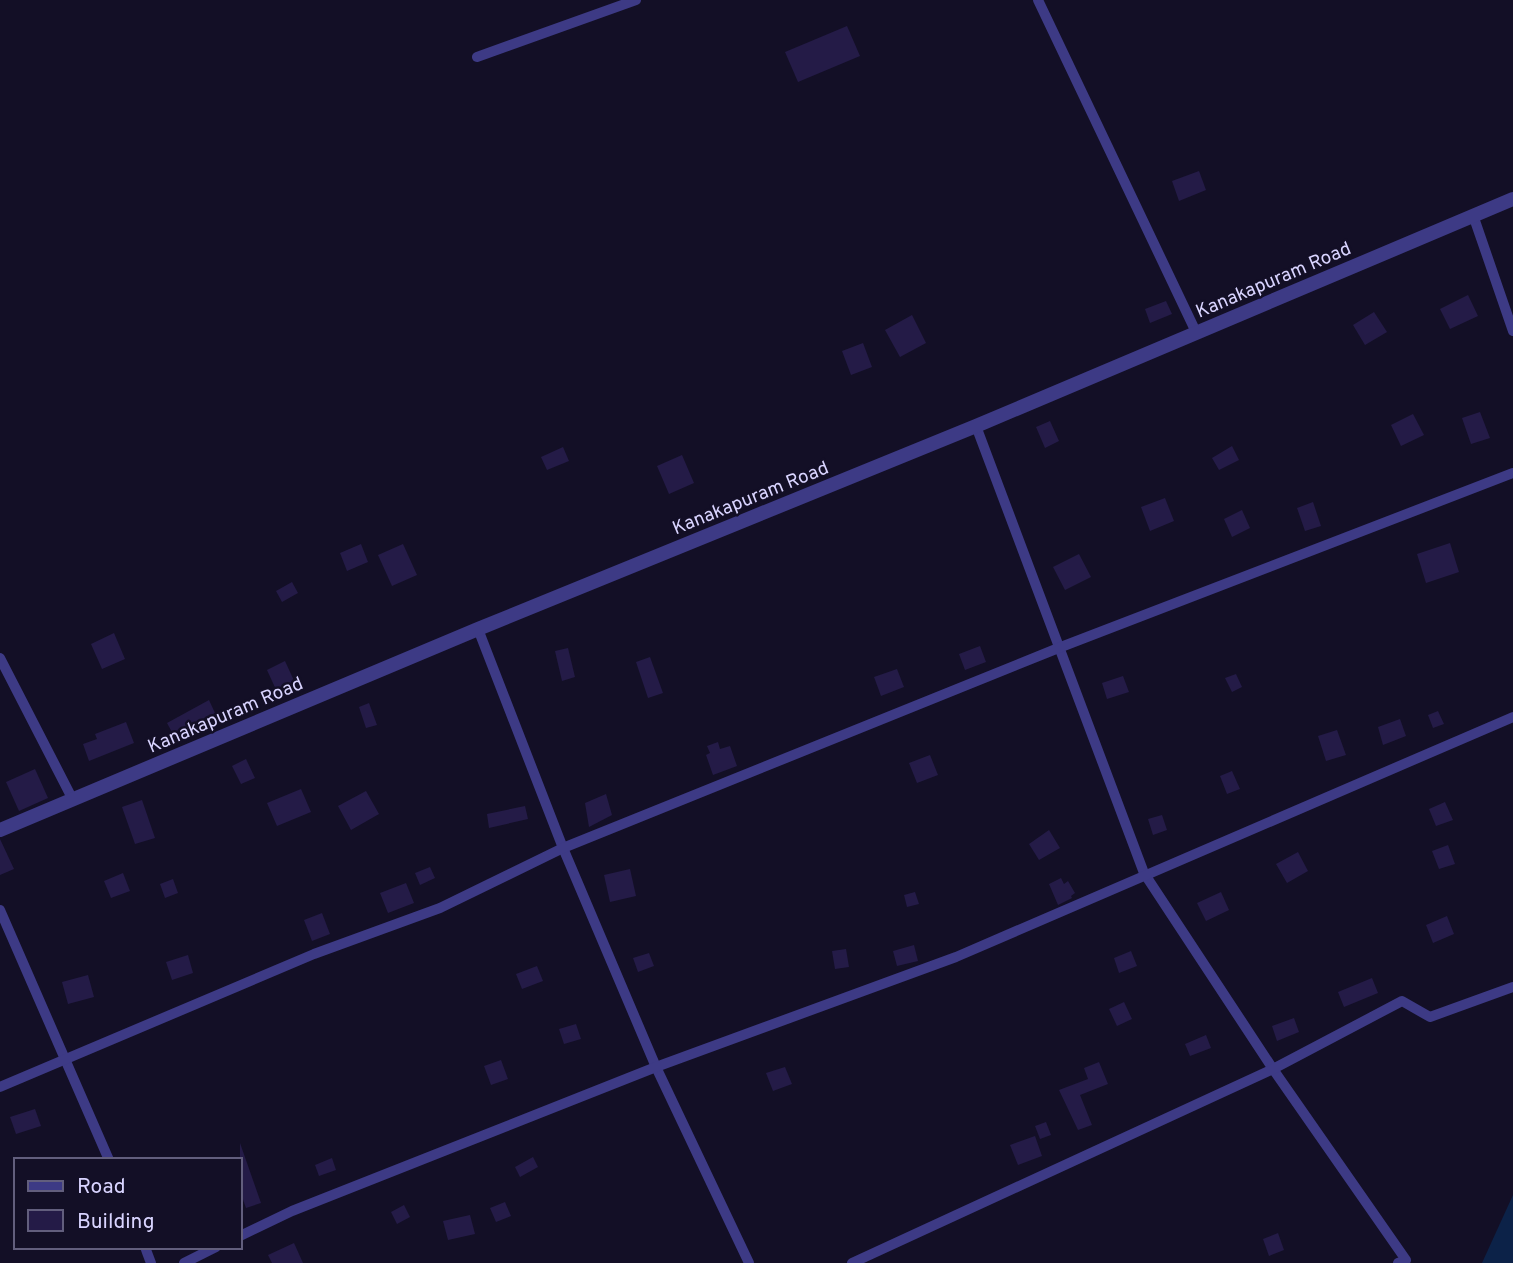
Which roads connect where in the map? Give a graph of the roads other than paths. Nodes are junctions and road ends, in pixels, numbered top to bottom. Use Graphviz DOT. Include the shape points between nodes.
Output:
graph roads {
  1 [pos="636,0"];
  2 [pos="1038,0"];
  3 [pos="477,57"];
  4 [pos="1513,199"];
  5 [pos="1473,215"];
  6 [pos="1513,331"];
  7 [pos="1196,332"];
  8 [pos="976,426"];
  9 [pos="1513,472"];
  10 [pos="478,629"];
  11 [pos="1061,646"];
  12 [pos="0,658"];
  13 [pos="1513,717"];
  14 [pos="72,798"];
  15 [pos="0,830"];
  16 [pos="563,848"];
  17 [pos="1144,873"];
  18 [pos="0,910"];
  19 [pos="1513,987"];
  20 [pos="66,1058"];
  21 [pos="656,1067"];
  22 [pos="1273,1069"];
  23 [pos="0,1087"];
  24 [pos="108,1158"];
  25 [pos="242,1235"];
  26 [pos="212,1249"];
  27 [pos="184,1263"];
  28 [pos="749,1263"];
  29 [pos="852,1263"];
  30 [pos="1398,1263"];
  1 -- 3 [label="street"];
  2 -- 7 [label="street"];
  4 -- 5 [label="street, Kanakapuram Road"];
  5 -- 6 [label="street"];
  5 -- 7 [label="street, Kanakapuram Road"];
  7 -- 8 [label="street, Kanakapuram Road"];
  8 -- 10 [label="street, Kanakapuram Road"];
  8 -- 11 [label="street"];
  9 -- 11 [label="street"];
  10 -- 14 [label="street, Kanakapuram Road"];
  10 -- 16 [label="street"];
  11 -- 16 [label="street"];
  11 -- 17 [label="street"];
  12 -- 14 [label="street"];
  13 -- 17 [label="street"];
  14 -- 15 [label="street, Kanakapuram Road"];
  16 -- 20 [label="street" via="440,908 314,954"];
  16 -- 21 [label="street"];
  17 -- 21 [label="street" via="956,957"];
  17 -- 22 [label="street"];
  18 -- 20 [label="street"];
  19 -- 22 [label="street" via="1430,1017 1402,1000"];
  20 -- 23 [label="street"];
  20 -- 24 [label="street"];
  21 -- 25 [label="street"];
  21 -- 28 [label="street"];
  22 -- 29 [label="street"];
  22 -- 30 [label="street" via="1406,1260"];
  26 -- 27 [label="street"];
}
